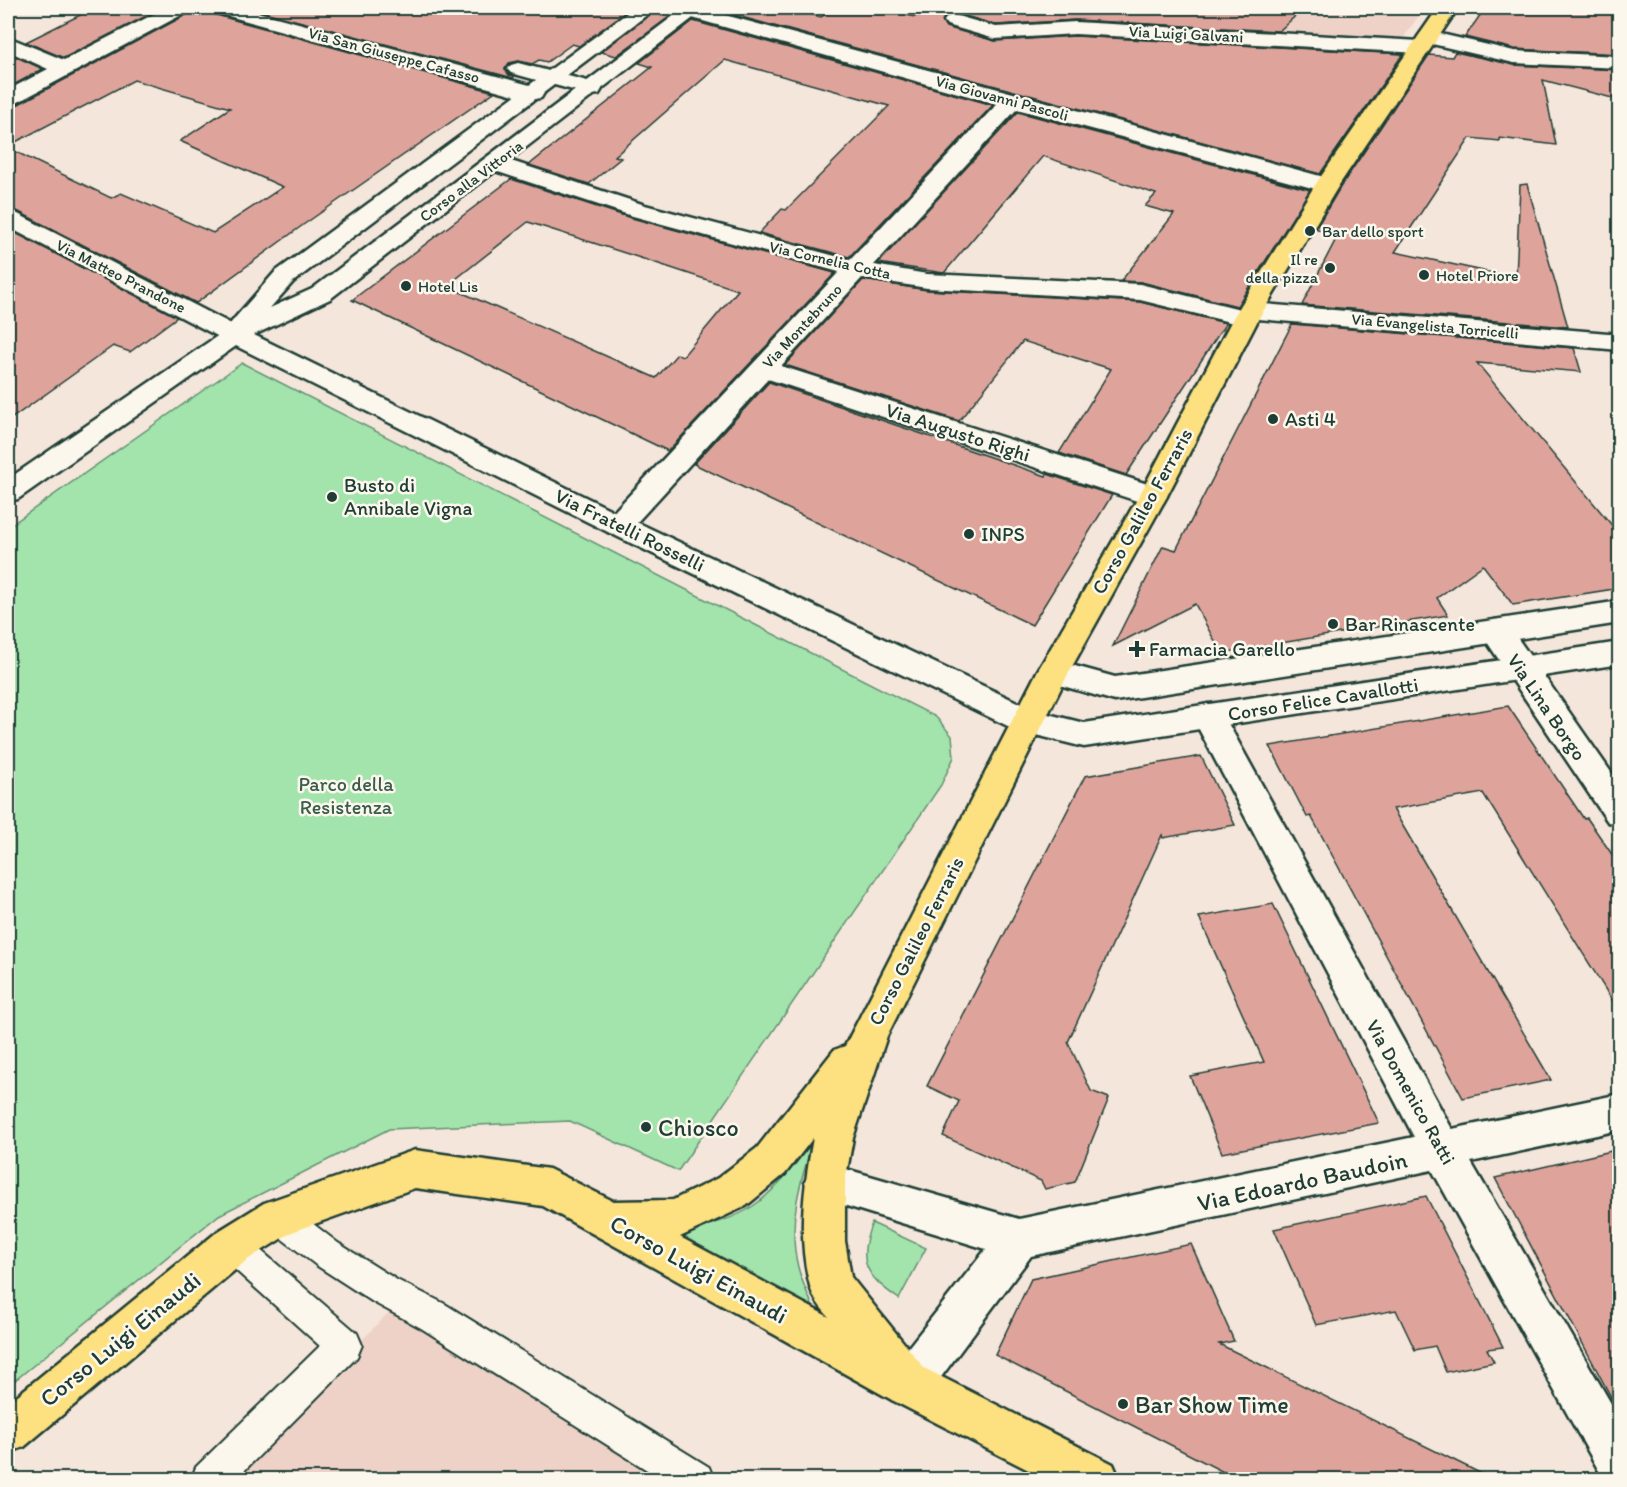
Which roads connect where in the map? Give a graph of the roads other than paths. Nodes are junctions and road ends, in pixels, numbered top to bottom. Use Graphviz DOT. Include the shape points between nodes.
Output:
graph roads {
  1 [pos="180,8"];
  2 [pos="230,8"];
  3 [pos="646,8"];
  4 [pos="1448,8"];
  5 [pos="688,9"];
  6 [pos="954,21"];
  7 [pos="402,37"];
  8 [pos="1424,42"];
  9 [pos="8,44"];
  10 [pos="1620,62"];
  11 [pos="63,68"];
  12 [pos="553,79"];
  13 [pos="591,89"];
  14 [pos="533,93"];
  15 [pos="8,98"];
  16 [pos="1012,101"];
  17 [pos="495,163"];
  18 [pos="1327,185"];
  19 [pos="8,218"];
  20 [pos="855,269"];
  21 [pos="1249,314"];
  22 [pos="234,335"];
  23 [pos="1620,342"];
  24 [pos="763,369"];
  25 [pos="8,492"];
  26 [pos="1153,496"];
  27 [pos="618,525"];
  28 [pos="1620,612"];
  29 [pos="1496,631"];
  30 [pos="1620,653"];
  31 [pos="1521,668"];
  32 [pos="1053,672"];
  33 [pos="1208,716"];
  34 [pos="1028,721"];
  35 [pos="1620,813"];
  36 [pos="869,1034"];
  37 [pos="1620,1112"];
  38 [pos="1443,1151"];
  39 [pos="825,1182"];
  40 [pos="279,1217"];
  41 [pos="610,1221"];
  42 [pos="1019,1239"];
  43 [pos="232,1246"];
  44 [pos="908,1384"];
  45 [pos="8,1431"];
  46 [pos="1620,1464"];
  47 [pos="209,1479"];
  48 [pos="696,1479"];
  49 [pos="1097,1479"];
  1 -- 11 [label="street"];
  2 -- 14 [label="street, Via San Giuseppe Cafasso"];
  3 -- 12 [label="street, Corso alla Vittoria"];
  4 -- 8 [label="main road, Corso Galileo Ferraris"];
  5 -- 13 [label="street, Corso alla Vittoria"];
  5 -- 16 [label="street, Via Giovanni Pascoli"];
  6 -- 8 [label="street, Via Luigi Galvani" via="995,33 1075,28"];
  7 -- 12 [label="street, Via San Giuseppe Cafasso"];
  8 -- 10 [label="street, Via Luigi Galvani" via="1514,57"];
  8 -- 18 [label="main road, Corso Galileo Ferraris"];
  9 -- 11 [label="street"];
  11 -- 15 [label="street"];
  12 -- 13 [label="street, Via San Giuseppe Cafasso"];
  12 -- 14 [label="street, Corso alla Vittoria"];
  13 -- 17 [label="street, Corso alla Vittoria"];
  14 -- 22 [label="street, Corso alla Vittoria" via="284,278"];
  16 -- 18 [label="street, Via Giovanni Pascoli"];
  16 -- 20 [label="street, Via Montebruno"];
  17 -- 20 [label="street, Via Cornelia Cotta" via="637,210"];
  17 -- 22 [label="street, Corso alla Vittoria" via="321,294"];
  18 -- 21 [label="main road, Corso Galileo Ferraris"];
  19 -- 22 [label="street, Via Matteo Prandone"];
  20 -- 21 [label="street, Via Cornelia Cotta" via="927,281 1140,292"];
  20 -- 24 [label="street, Via Montebruno"];
  21 -- 23 [label="street, Via Evangelista Torricelli"];
  21 -- 26 [label="main road, Corso Galileo Ferraris"];
  22 -- 25 [label="street, Corso alla Vittoria"];
  22 -- 27 [label="street, Via Fratelli Rosselli"];
  24 -- 26 [label="street, Via Augusto Righi"];
  24 -- 27 [label="street, Via Montebruno"];
  26 -- 32 [label="main road, Corso Galileo Ferraris"];
  27 -- 34 [label="street, Via Fratelli Rosselli"];
  28 -- 29 [label="street, Corso Felice Cavallotti"];
  29 -- 31 [label="street, Via Lina Borgo"];
  29 -- 32 [label="street, Corso Felice Cavallotti" via="1115,689"];
  30 -- 31 [label="street, Corso Felice Cavallotti"];
  31 -- 33 [label="street, Corso Felice Cavallotti"];
  31 -- 35 [label="street, Via Lina Borgo"];
  32 -- 34 [label="main road, Corso Galileo Ferraris"];
  33 -- 34 [label="street, Corso Felice Cavallotti" via="1084,735"];
  33 -- 38 [label="street, Via Domenico Ratti"];
  34 -- 36 [label="main road, Corso Galileo Ferraris"];
  36 -- 39 [label="main road, Corso Galileo Ferraris" via="833,1138"];
  36 -- 41 [label="main road, Corso Galileo Ferraris" via="771,1161 732,1192 676,1219"];
  37 -- 38 [label="street, Via Edoardo Baudoin"];
  38 -- 42 [label="street, Via Edoardo Baudoin"];
  38 -- 46 [label="street, Via Domenico Ratti"];
  39 -- 42 [label="street, Via Edoardo Baudoin"];
  39 -- 44 [label="main road, Corso Galileo Ferraris" via="824,1241 831,1286"];
  40 -- 41 [label="main road, Corso Luigi Einaudi" via="415,1169 549,1188"];
  40 -- 43 [label="main road, Corso Luigi Einaudi"];
  40 -- 48 [label="lane" via="385,1291 433,1316"];
  41 -- 44 [label="main road, Corso Luigi Einaudi"];
  42 -- 44 [label="street"];
  43 -- 45 [label="main road, Corso Luigi Einaudi"];
  43 -- 47 [label="lane" via="345,1345"];
  44 -- 49 [label="main road, Corso Luigi Einaudi"];
}
